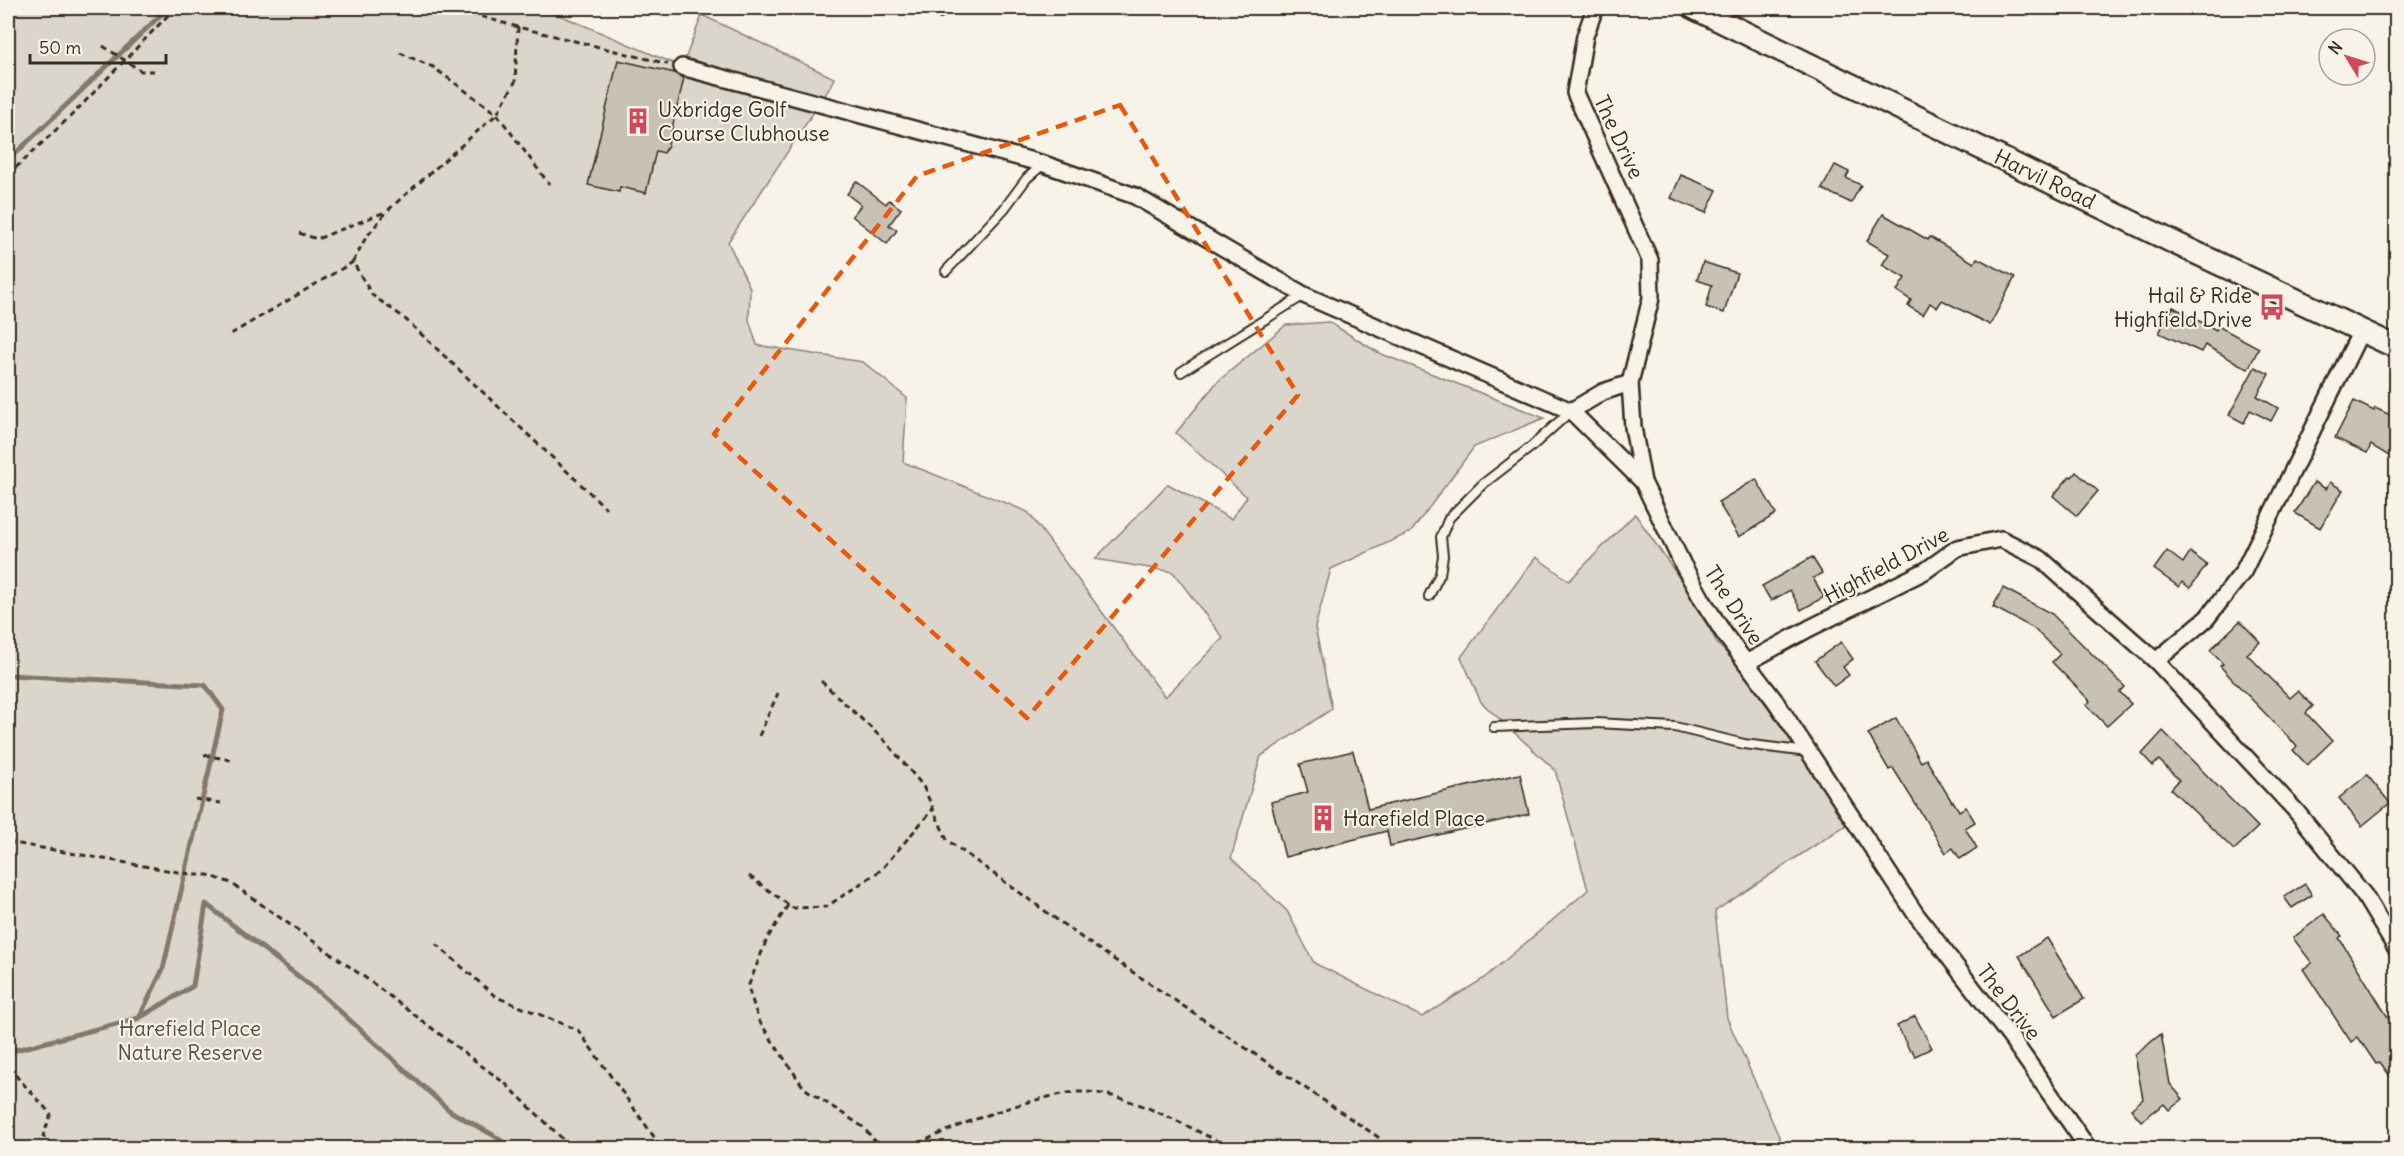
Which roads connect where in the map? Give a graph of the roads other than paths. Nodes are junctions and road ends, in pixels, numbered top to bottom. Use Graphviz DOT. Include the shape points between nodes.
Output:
graph roads {
  1 [pos="1595,8"];
  2 [pos="1694,8"];
  3 [pos="682,67"];
  4 [pos="1044,164"];
  5 [pos="946,271"];
  6 [pos="1304,296"];
  7 [pos="2361,331"];
  8 [pos="2397,347"];
  9 [pos="1181,372"];
  10 [pos="1630,383"];
  11 [pos="1571,411"];
  12 [pos="1643,482"];
  13 [pos="1429,596"];
  14 [pos="2156,661"];
  15 [pos="1746,663"];
  16 [pos="1494,727"];
  17 [pos="1810,752"];
  18 [pos="2397,948"];
  19 [pos="2088,1149"];
  1 -- 10 [label="street, The Drive" via="1585,36 1575,93 1650,260 1651,298"];
  2 -- 7 [label="street, Harvil Road"];
  3 -- 4 [label="street"];
  4 -- 5 [label="lane" via="1027,178 1004,209"];
  4 -- 6 [label="street" via="1135,196"];
  6 -- 9 [label="lane"];
  6 -- 11 [label="street"];
  7 -- 8 [label="street, Harvil Road"];
  7 -- 14 [label="street" via="2242,572 2207,618"];
  10 -- 11 [label="street" via="1603,392"];
  10 -- 12 [label="street, The Drive"];
  11 -- 12 [label="street"];
  11 -- 13 [label="lane" via="1483,484 1449,518 1441,537 1440,574"];
  12 -- 15 [label="street, The Drive" via="1703,601"];
  14 -- 15 [label="street, Highfield Drive" via="2041,558 2001,539 1957,548 1925,571"];
  14 -- 18 [label="street, Highfield Drive" via="2296,811 2364,895"];
  15 -- 17 [label="street, The Drive"];
  16 -- 17 [label="lane" via="1595,723 1675,727 1744,744"];
  17 -- 19 [label="street, The Drive" via="1915,913 2046,1085"];
}
